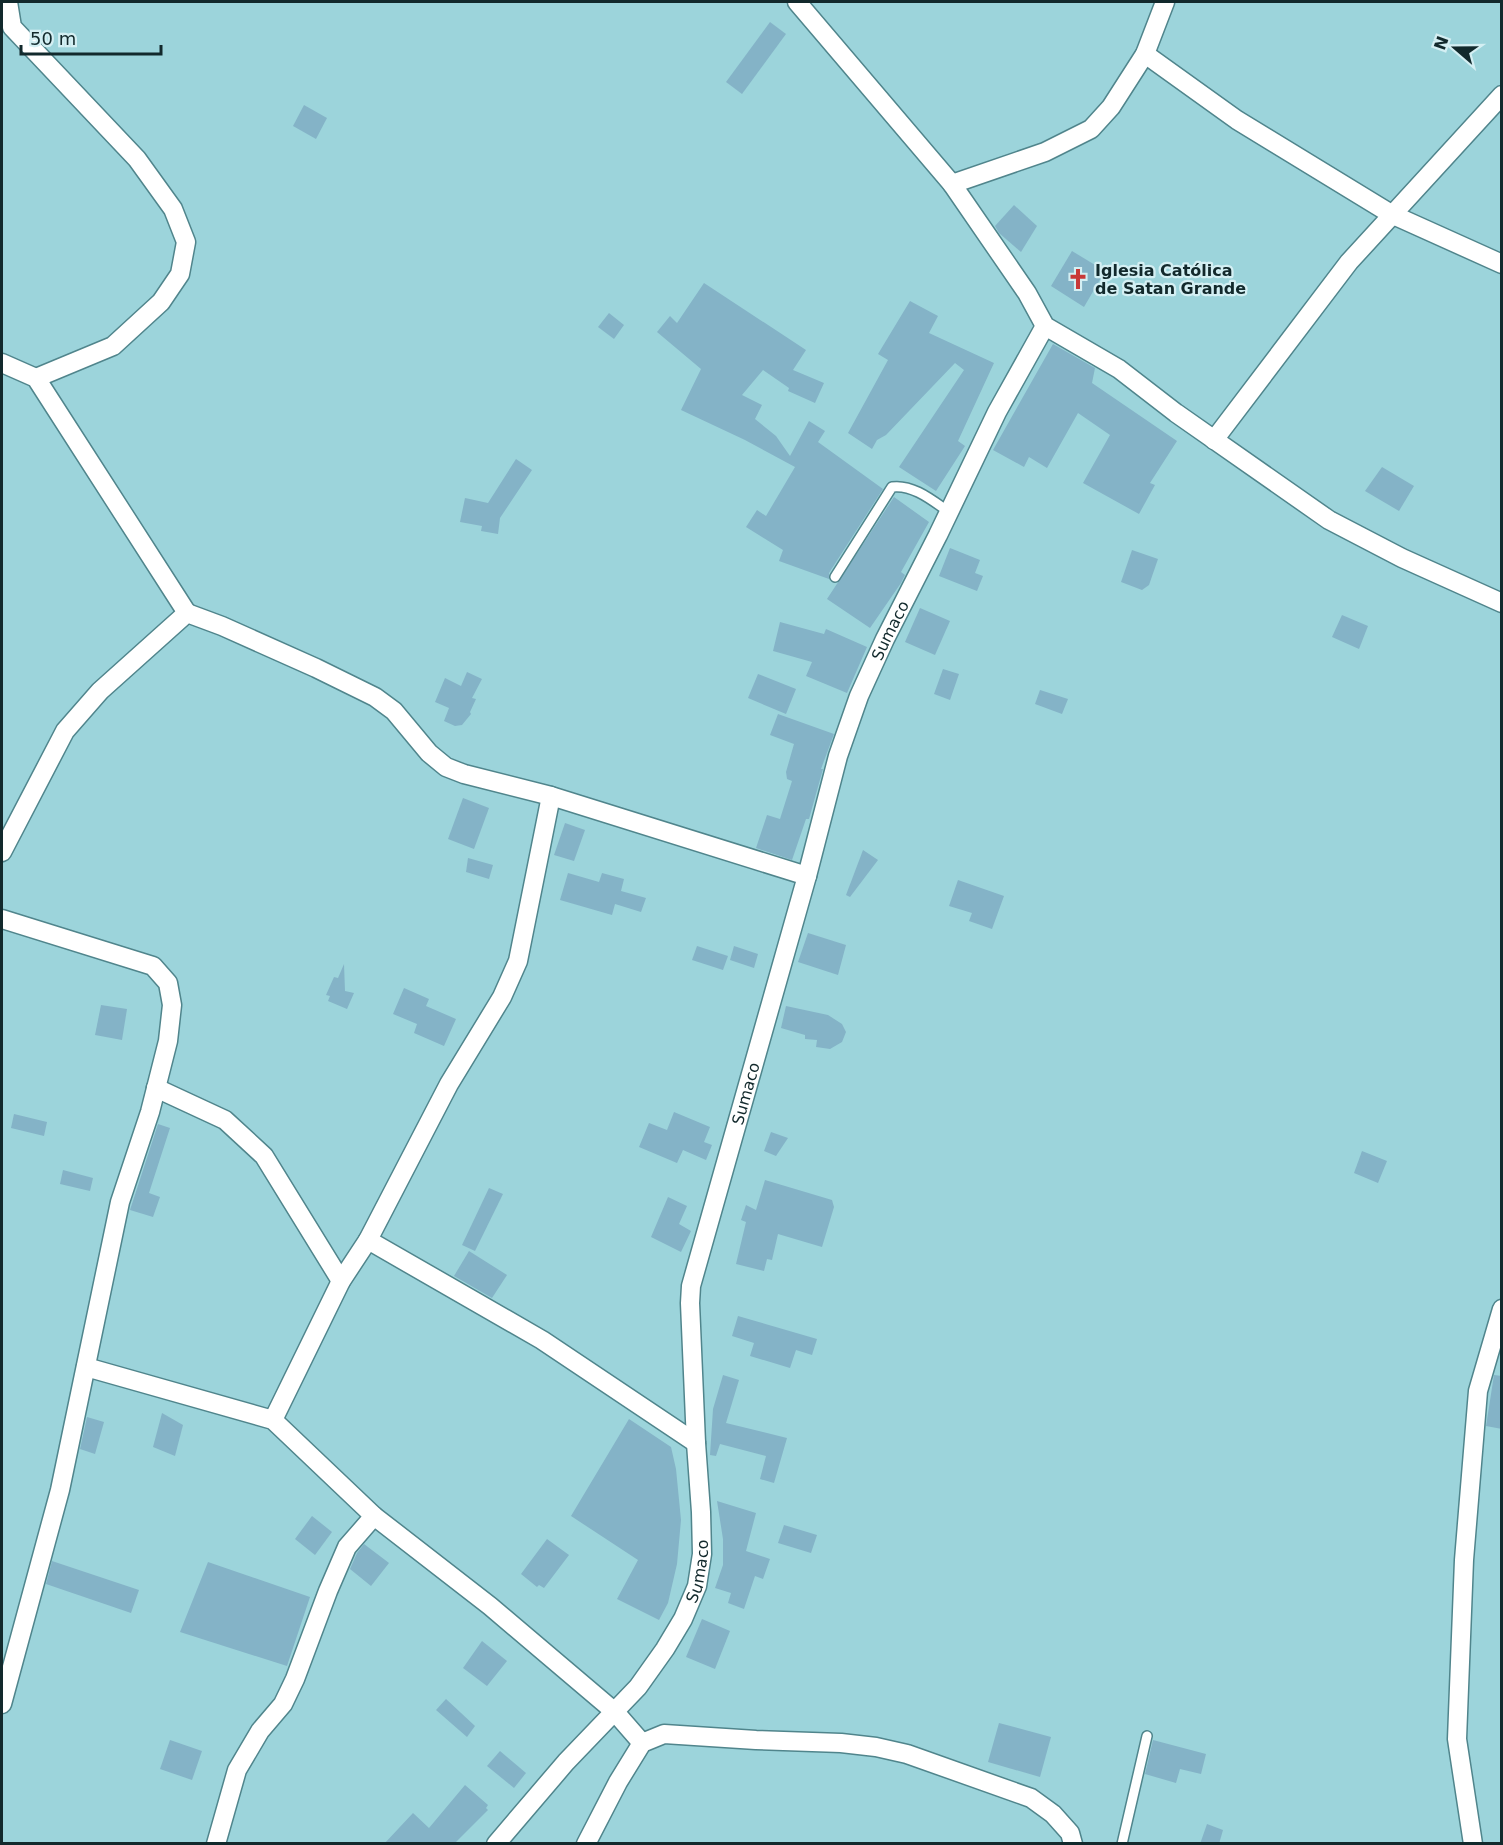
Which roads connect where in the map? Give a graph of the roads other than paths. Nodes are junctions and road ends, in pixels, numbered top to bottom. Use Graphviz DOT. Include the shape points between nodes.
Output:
graph roads {
  1 [pos="8,2"];
  2 [pos="797,2"];
  3 [pos="1165,2"];
  4 [pos="1145,54"];
  5 [pos="1502,95"];
  6 [pos="952,184"];
  7 [pos="1391,214"];
  8 [pos="1502,264"];
  9 [pos="1045,326"];
  10 [pos="2,363"];
  11 [pos="36,378"];
  12 [pos="1214,440"];
  13 [pos="949,512"];
  14 [pos="836,577"];
  15 [pos="1502,603"];
  16 [pos="187,613"];
  17 [pos="551,796"];
  18 [pos="2,852"];
  19 [pos="807,876"];
  20 [pos="2,919"];
  21 [pos="156,1088"];
  22 [pos="368,1240"];
  23 [pos="341,1281"];
  24 [pos="1502,1309"];
  25 [pos="86,1367"];
  26 [pos="273,1420"];
  27 [pos="696,1443"];
  28 [pos="374,1516"];
  29 [pos="2,1704"];
  30 [pos="615,1712"];
  31 [pos="1146,1736"];
  32 [pos="642,1743"];
  33 [pos="216,1844"];
  34 [pos="496,1844"];
  35 [pos="586,1844"];
  36 [pos="1073,1844"];
  37 [pos="1122,1844"];
  38 [pos="1473,1844"];
  1 -- 11 [label="street" via="12,27 137,159 173,209 186,242 180,274 161,302 113,346"];
  2 -- 6 [label="street"];
  3 -- 4 [label="street"];
  4 -- 6 [label="street" via="1111,107 1091,129 1045,152"];
  4 -- 7 [label="street" via="1237,120"];
  5 -- 7 [label="street"];
  6 -- 9 [label="street" via="1027,293"];
  7 -- 8 [label="street"];
  7 -- 12 [label="street" via="1349,262"];
  9 -- 12 [label="street" via="1119,369"];
  9 -- 13 [label="street, Sumaco" via="997,412"];
  10 -- 11 [label="street"];
  11 -- 16 [label="street"];
  12 -- 15 [label="street" via="1329,520"];
  13 -- 14 [label="lane" via="926,496 903,486 892,487"];
  13 -- 19 [label="street, Sumaco" via="860,696 838,756"];
  16 -- 17 [label="street" via="375,697 394,711 446,767"];
  16 -- 18 [label="street" via="100,691 65,731"];
  17 -- 19 [label="street"];
  17 -- 22 [label="street" via="518,961"];
  19 -- 27 [label="street, Sumaco" via="691,1286"];
  20 -- 21 [label="street" via="153,966 168,982 172,1005 168,1041"];
  21 -- 23 [label="street" via="225,1120 264,1156"];
  21 -- 25 [label="street" via="120,1202"];
  22 -- 23 [label="street"];
  22 -- 27 [label="street" via="542,1340"];
  23 -- 26 [label="street"];
  24 -- 38 [label="street" via="1478,1391 1464,1560 1457,1739"];
  25 -- 26 [label="street"];
  25 -- 29 [label="street" via="60,1490"];
  26 -- 28 [label="street"];
  27 -- 30 [label="street, Sumaco" via="702,1554 697,1586 665,1649"];
  28 -- 30 [label="street" via="490,1606"];
  28 -- 33 [label="street" via="347,1547 283,1704 260,1731 237,1770"];
  30 -- 32 [label="street"];
  30 -- 34 [label="street, Sumaco" via="566,1761"];
  31 -- 37 [label="lane"];
  32 -- 35 [label="street"];
  32 -- 36 [label="street" via="664,1734 841,1743 906,1754 1031,1798 1053,1814 1070,1833"];
}
